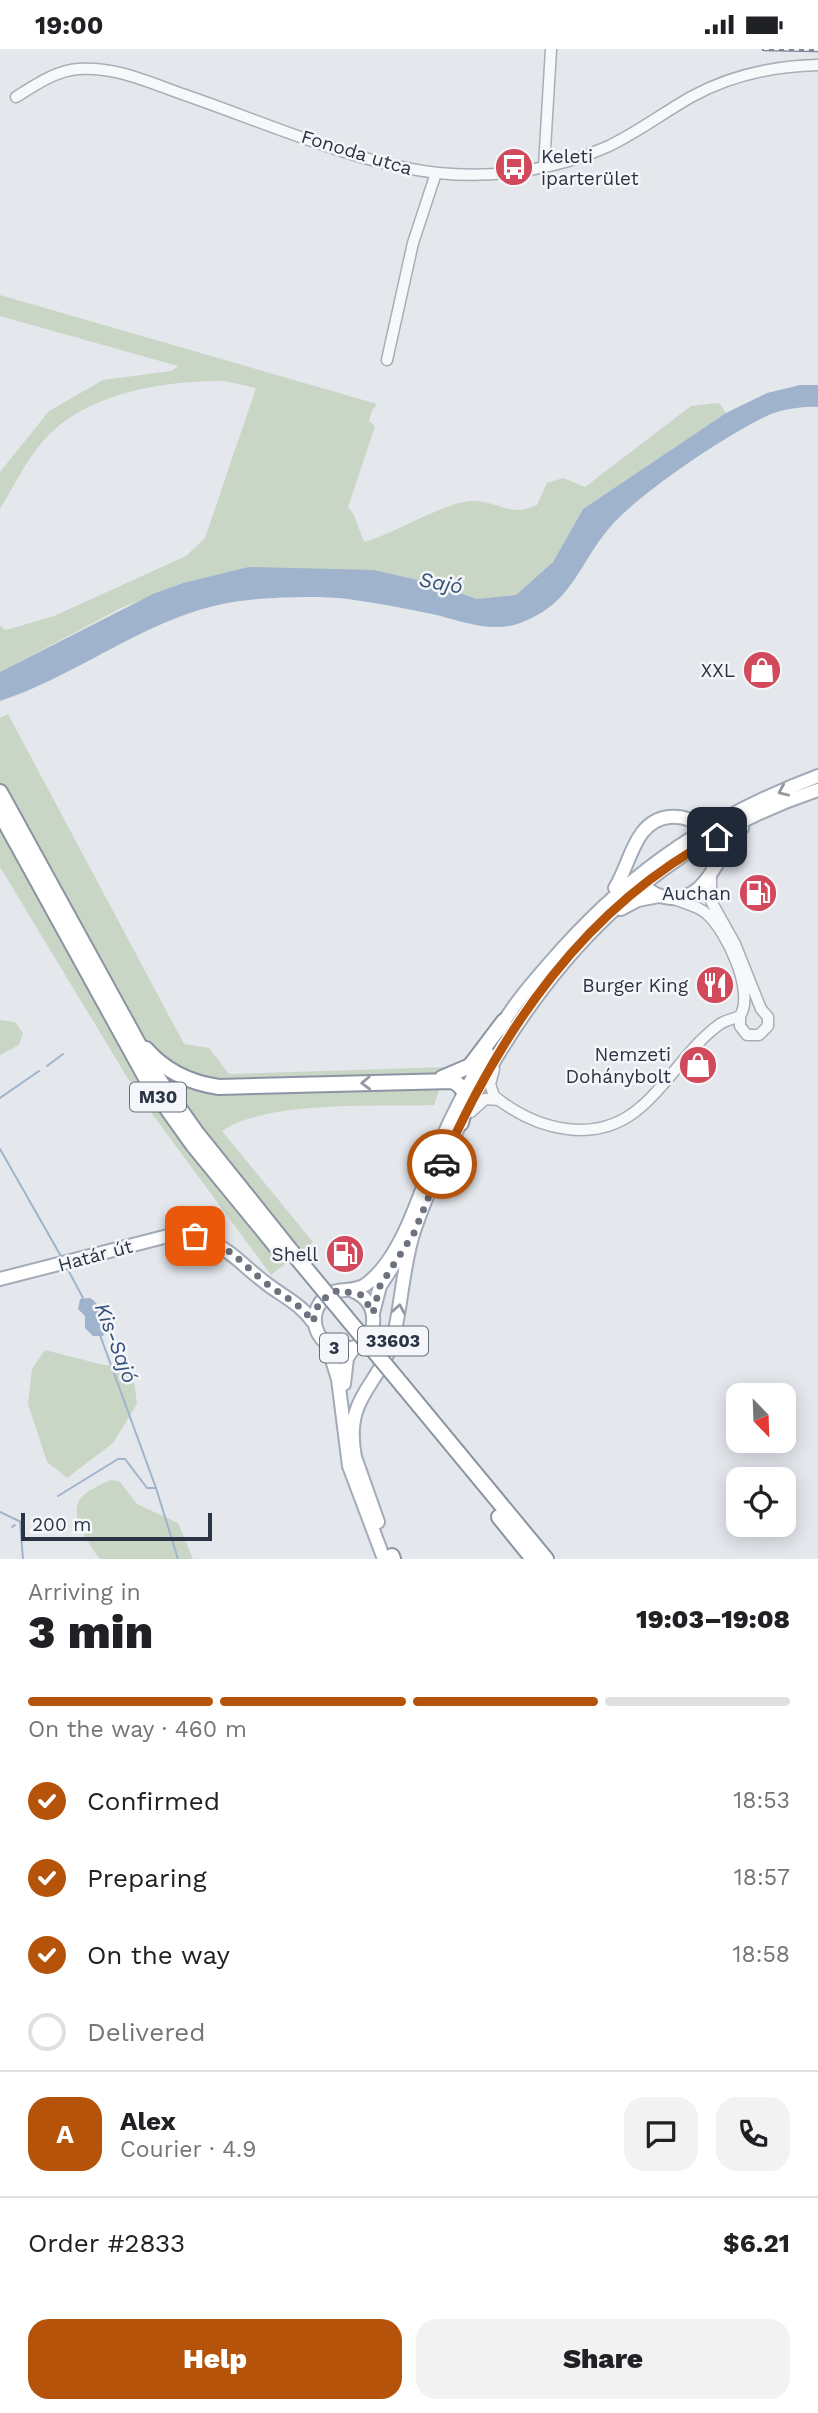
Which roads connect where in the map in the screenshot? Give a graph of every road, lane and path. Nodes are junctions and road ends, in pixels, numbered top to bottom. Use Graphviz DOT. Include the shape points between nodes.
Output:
graph roads {
  1 [pos="551,49"];
  2 [pos="818,65"];
  3 [pos="16,97"];
  4 [pos="544,166"];
  5 [pos="436,173"];
  6 [pos="387,360"];
  7 [pos="818,776"];
  8 [pos="818,790"];
  9 [pos="0,792"];
  10 [pos="750,812"];
  11 [pos="0,813"];
  12 [pos="687,819"];
  13 [pos="707,835"];
  14 [pos="634,850"];
  15 [pos="712,870"];
  16 [pos="639,879"];
  17 [pos="666,897"];
  18 [pos="605,903"];
  19 [pos="587,935"];
  20 [pos="116,1008"];
  21 [pos="761,1009"];
  22 [pos="741,1018"];
  23 [pos="509,1023"];
  24 [pos="434,1080"];
  25 [pos="464,1093"];
  26 [pos="500,1100"];
  27 [pos="461,1123"];
  28 [pos="445,1155"];
  29 [pos="414,1233"];
  30 [pos="289,1255"];
  31 [pos="0,1279"];
  32 [pos="353,1291"];
  33 [pos="326,1296"];
  34 [pos="294,1302"];
  35 [pos="373,1313"];
  36 [pos="313,1322"];
  37 [pos="327,1344"];
  38 [pos="354,1348"];
  39 [pos="399,1388"];
  40 [pos="352,1439"];
  41 [pos="355,1457"];
  42 [pos="390,1558"];
  43 [pos="533,1559"];
  44 [pos="546,1559"];
  1 -- 4 [label="street"];
  2 -- 4 [label="street, Fonoda utca" via="773,69 725,83 606,147"];
  3 -- 5 [label="street, Fonoda utca" via="58,73 106,69 376,161"];
  4 -- 5 [label="street, Fonoda utca" via="482,175"];
  5 -- 6 [label="street" via="413,243"];
  7 -- 10 [label="main road, 3, one-way"];
  8 -- 10 [label="main road, 3"];
  9 -- 20 [label="highway, M30"];
  10 -- 12 [label="main road"];
  10 -- 13 [label="main road, 3"];
  10 -- 15 [label="main road"];
  11 -- 30 [label="highway, M30" via="148,1082 208,1164"];
  12 -- 13 [label="main road"];
  12 -- 14 [label="main road" via="665,817 651,823"];
  13 -- 15 [label="main road"];
  13 -- 16 [label="main road, 3"];
  14 -- 16 [label="main road"];
  14 -- 18 [label="main road"];
  15 -- 17 [label="main road" via="694,893"];
  15 -- 21 [label="street" via="711,901 746,968"];
  16 -- 17 [label="main road"];
  16 -- 18 [label="main road, 3"];
  16 -- 19 [label="main road, 3"];
  17 -- 19 [label="main road" via="626,905"];
  17 -- 22 [label="street" via="699,909 713,921 742,977"];
  18 -- 23 [label="main road, 3" via="547,966"];
  19 -- 23 [label="main road, 3"];
  24 -- 20 [label="highway, one-way" via="233,1088 208,1085 175,1073 157,1060"];
  20 -- 30 [label="highway, M30" via="175,1103"];
  21 -- 22 [label="street"];
  21 -- 22 [label="street" via="768,1021 763,1033 749,1036"];
  22 -- 26 [label="street" via="712,1032 640,1108 610,1126 558,1129"];
  23 -- 24 [label="highway" via="470,1066"];
  23 -- 25 [label="main road, 3"];
  23 -- 26 [label="street" via="513,1034 491,1077 491,1091"];
  23 -- 27 [label="main road, 3"];
  24 -- 25 [label="highway" via="455,1082"];
  25 -- 27 [label="highway"];
  25 -- 32 [label="main road, 3" via="411,1214 382,1267"];
  26 -- 28 [label="street" via="485,1099 476,1105"];
  27 -- 28 [label="main road, 3"];
  28 -- 29 [label="main road, 3"];
  29 -- 35 [label="main road, 3" via="380,1286"];
  40 -- 29 [label="main road, 33603, one-way" via="357,1404 391,1347"];
  30 -- 39 [label="highway, M30, bridge"];
  31 -- 34 [label="main road, Határ út" via="156,1239 189,1236 216,1242"];
  32 -- 33 [label="main road, 3" via="338,1290"];
  32 -- 35 [label="main road" via="366,1299"];
  33 -- 34 [label="main road"];
  33 -- 36 [label="main road, 3" via="317,1306"];
  34 -- 36 [label="main road, Határ út"];
  35 -- 38 [label="main road, 3" via="370,1334"];
  36 -- 37 [label="main road, 3"];
  37 -- 38 [label="main road, 3" via="340,1350"];
  37 -- 42 [label="main road, 3" via="338,1379 349,1466"];
  38 -- 41 [label="main road, 3" via="344,1372 348,1433"];
  39 -- 43 [label="highway, M30"];
  39 -- 44 [label="highway, M30"];
  40 -- 41 [label="main road, 3"];
  41 -- 42 [label="main road, 3"];
}
